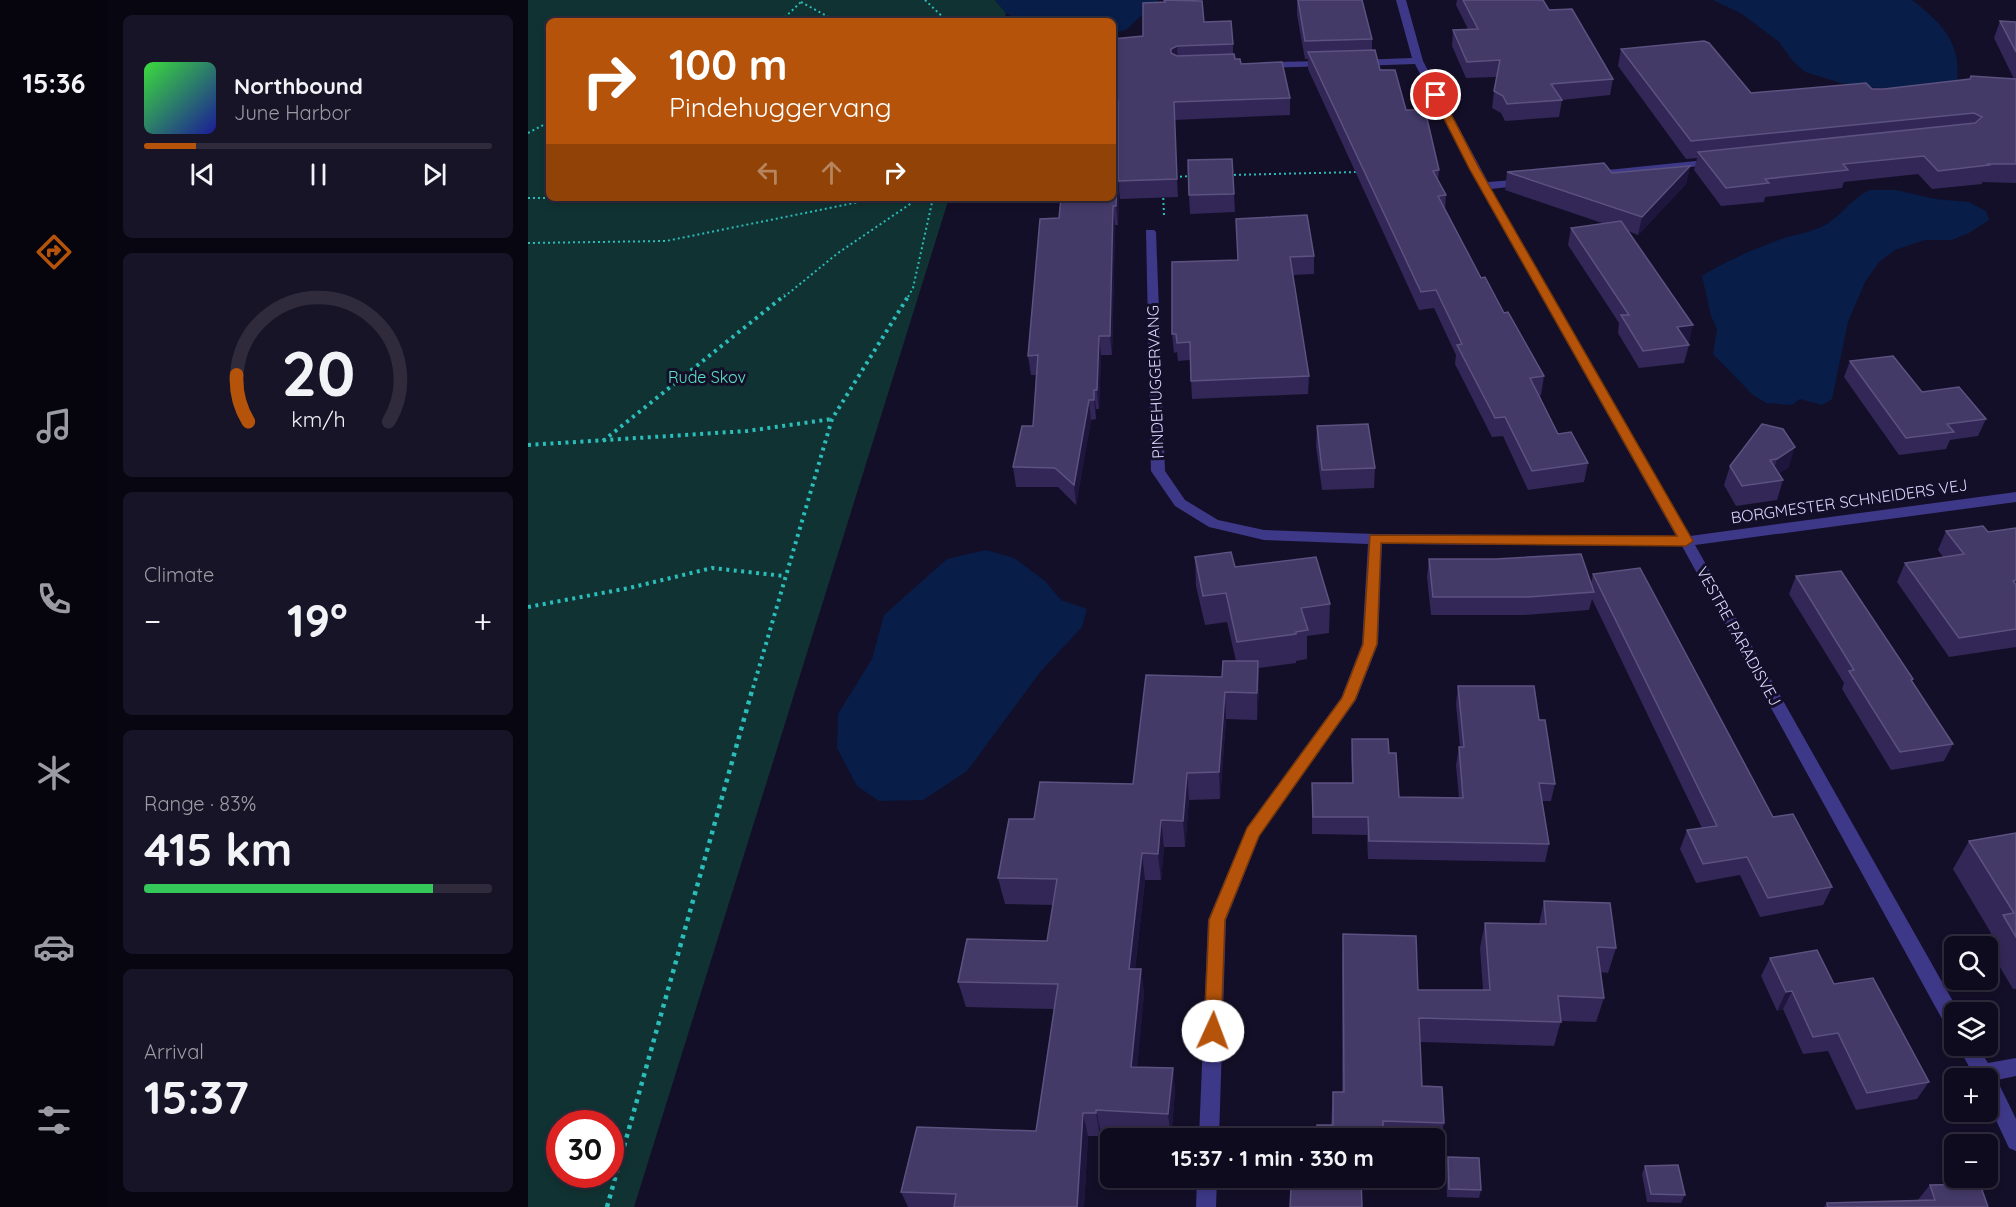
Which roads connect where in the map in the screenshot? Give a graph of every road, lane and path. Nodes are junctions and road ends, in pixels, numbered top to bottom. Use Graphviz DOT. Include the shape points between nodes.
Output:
graph roads {
  1 [pos="925,0"];
  2 [pos="1401,0"];
  3 [pos="802,1"];
  4 [pos="784,18"];
  5 [pos="831,18"];
  6 [pos="944,18"];
  7 [pos="1418,61"];
  8 [pos="1338,63"];
  9 [pos="1350,63"];
  10 [pos="1246,66"];
  11 [pos="546,124"];
  12 [pos="528,133"];
  13 [pos="1732,161"];
  14 [pos="1366,171"];
  15 [pos="1591,175"];
  16 [pos="1198,176"];
  17 [pos="1222,176"];
  18 [pos="1174,177"];
  19 [pos="1544,180"];
  20 [pos="1485,186"];
  21 [pos="1163,188"];
  22 [pos="528,198"];
  23 [pos="546,198"];
  24 [pos="864,201"];
  25 [pos="915,201"];
  26 [pos="932,201"];
  27 [pos="1150,232"];
  28 [pos="528,243"];
  29 [pos="832,419"];
  30 [pos="603,441"];
  31 [pos="528,445"];
  32 [pos="2016,497"];
  33 [pos="1375,539"];
  34 [pos="1686,541"];
  35 [pos="784,576"];
  36 [pos="528,608"];
  37 [pos="1944,1004"];
  38 [pos="2016,1067"];
  39 [pos="1998,1073"];
  40 [pos="1998,1104"];
  41 [pos="1209,1128"];
  42 [pos="2016,1141"];
  43 [pos="1207,1188"];
  44 [pos="607,1207"];
  45 [pos="1206,1207"];
  1 -- 6 [label="path"];
  2 -- 7 [label="street, VESTRE PARADISVEJ"];
  3 -- 4 [label="path"];
  3 -- 5 [label="path"];
  7 -- 9 [label="street"];
  7 -- 20 [label="street, VESTRE PARADISVEJ"];
  8 -- 10 [label="street"];
  11 -- 12 [label="path"];
  13 -- 15 [label="street"];
  14 -- 17 [label="path"];
  16 -- 18 [label="path"];
  19 -- 20 [label="street"];
  20 -- 34 [label="street, VESTRE PARADISVEJ"];
  21 -- 27 [label="path" via="1165,222"];
  22 -- 23 [label="path"];
  24 -- 28 [label="path" via="666,241"];
  25 -- 30 [label="path" via="838,253"];
  26 -- 29 [label="path" via="912,288"];
  27 -- 33 [label="street, PINDEHUGGERVANG" via="1158,471 1180,503 1214,524 1264,535"];
  29 -- 30 [label="path" via="747,431"];
  29 -- 35 [label="path"];
  30 -- 31 [label="path"];
  32 -- 34 [label="street, BORGMESTER SCHNEIDERS VEJ"];
  33 -- 34 [label="street, PINDEHUGGERVANG"];
  33 -- 41 [label="street" via="1370,644 1348,700 1253,832 1217,920"];
  34 -- 37 [label="street, VESTRE PARADISVEJ"];
  35 -- 36 [label="path" via="712,568"];
  35 -- 44 [label="path"];
  38 -- 39 [label="street"];
  40 -- 42 [label="street"];
  43 -- 45 [label="street"];
}
